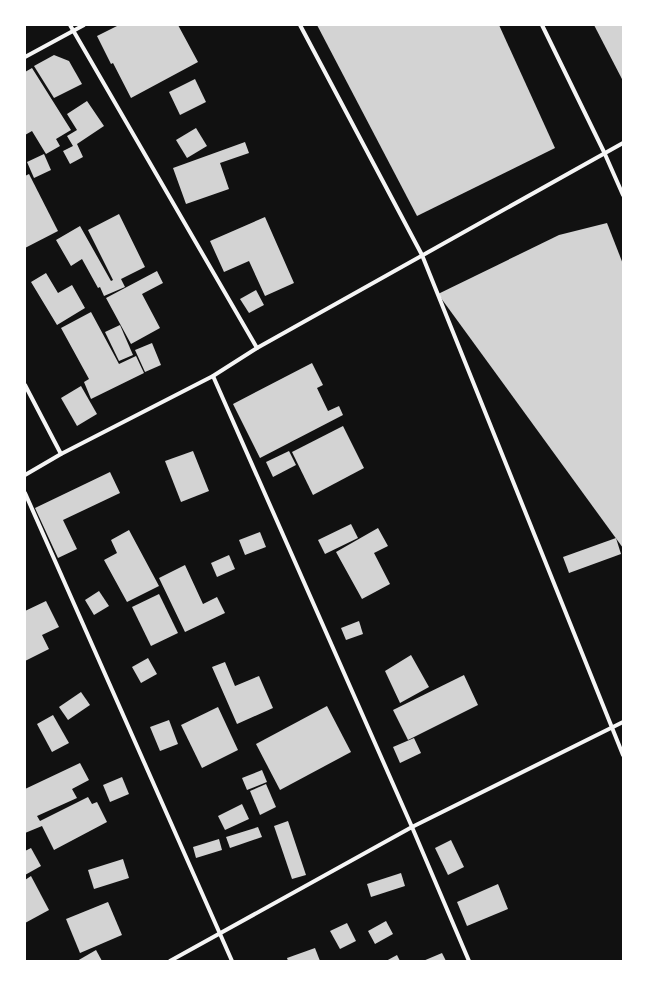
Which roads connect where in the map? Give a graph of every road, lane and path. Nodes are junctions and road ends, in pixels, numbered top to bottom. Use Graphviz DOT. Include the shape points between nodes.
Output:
graph roads {
  1 [pos="70,25"];
  2 [pos="84,25"];
  3 [pos="300,25"];
  4 [pos="542,25"];
  5 [pos="73,31"];
  6 [pos="25,56"];
  7 [pos="623,143"];
  8 [pos="604,152"];
  9 [pos="623,195"];
  10 [pos="422,255"];
  11 [pos="257,348"];
  12 [pos="213,376"];
  13 [pos="25,385"];
  14 [pos="61,454"];
  15 [pos="25,475"];
  16 [pos="25,493"];
  17 [pos="623,722"];
  18 [pos="611,728"];
  19 [pos="623,755"];
  20 [pos="412,827"];
  21 [pos="219,934"];
  22 [pos="170,961"];
  23 [pos="232,961"];
  24 [pos="469,961"];
  1 -- 5 [label="street"];
  2 -- 5 [label="street"];
  3 -- 10 [label="street"];
  4 -- 8 [label="street"];
  5 -- 6 [label="street"];
  5 -- 11 [label="street"];
  7 -- 8 [label="street"];
  8 -- 9 [label="street"];
  8 -- 10 [label="street"];
  10 -- 11 [label="street"];
  10 -- 18 [label="street"];
  11 -- 12 [label="street"];
  12 -- 14 [label="street"];
  12 -- 20 [label="street"];
  13 -- 14 [label="street"];
  14 -- 15 [label="street"];
  16 -- 21 [label="street"];
  17 -- 18 [label="street"];
  18 -- 19 [label="street"];
  18 -- 20 [label="street"];
  20 -- 21 [label="street"];
  20 -- 24 [label="street"];
  21 -- 22 [label="street"];
  21 -- 23 [label="street"];
}
